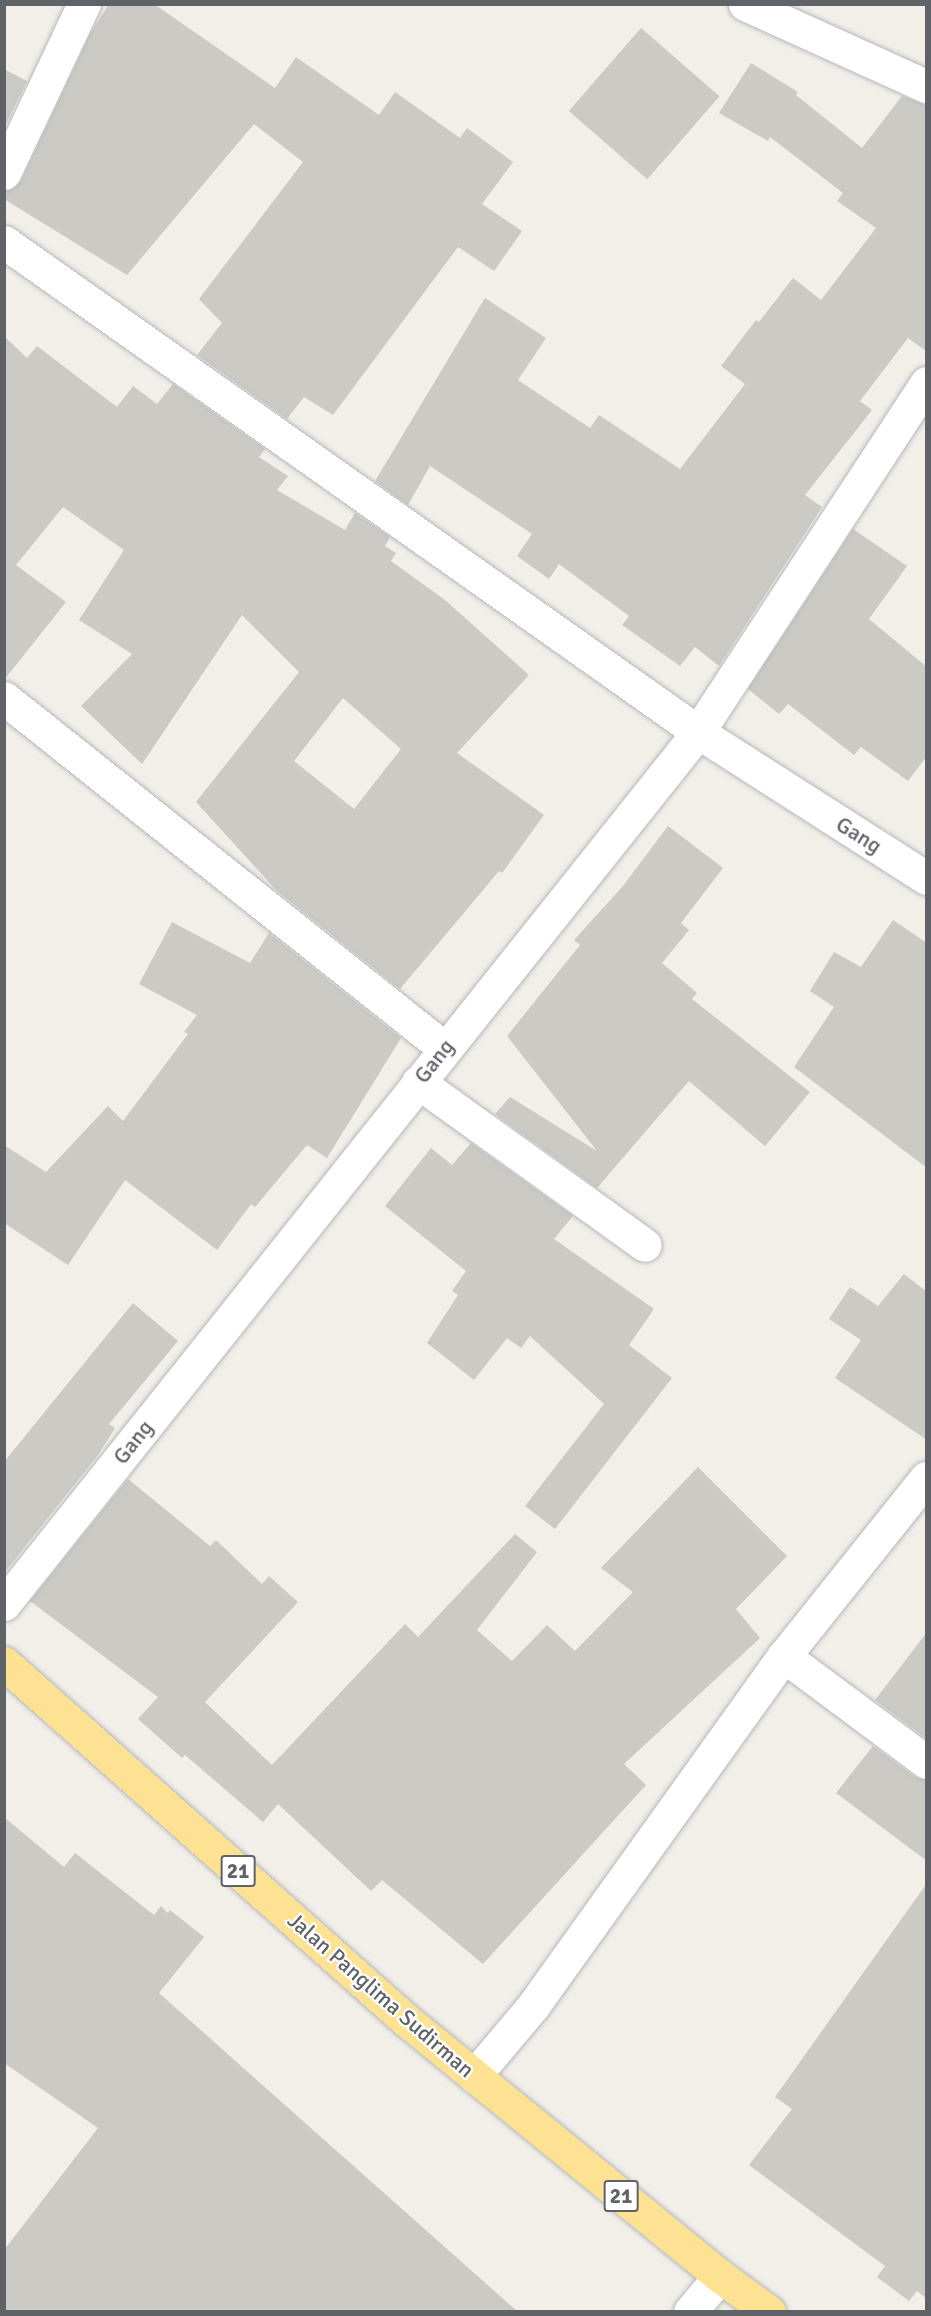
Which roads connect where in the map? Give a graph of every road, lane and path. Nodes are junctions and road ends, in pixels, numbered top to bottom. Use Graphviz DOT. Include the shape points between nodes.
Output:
graph roads {
  1 [pos="84,4"];
  2 [pos="745,4"];
  3 [pos="927,86"];
  4 [pos="4,173"];
  5 [pos="4,242"];
  6 [pos="927,383"];
  7 [pos="4,698"];
  8 [pos="698,732"];
  9 [pos="927,878"];
  10 [pos="444,1048"];
  11 [pos="418,1082"];
  12 [pos="645,1245"];
  13 [pos="927,1478"];
  14 [pos="4,1604"];
  15 [pos="784,1656"];
  16 [pos="4,1663"];
  17 [pos="927,1762"];
  18 [pos="474,2076"];
  19 [pos="720,2276"];
  20 [pos="690,2312"];
  21 [pos="770,2312"];
  1 -- 4 [label="street"];
  2 -- 3 [label="street"];
  5 -- 8 [label="street"];
  6 -- 8 [label="street"];
  7 -- 10 [label="street"];
  8 -- 9 [label="street, Gang"];
  8 -- 10 [label="street, Gang"];
  10 -- 11 [label="street, Gang"];
  11 -- 12 [label="street"];
  11 -- 14 [label="street, Gang"];
  13 -- 15 [label="street"];
  15 -- 17 [label="street"];
  15 -- 18 [label="street" via="533,2006"];
  16 -- 18 [label="highway, Jalan Panglima Sudirman / 21"];
  18 -- 19 [label="highway, Jalan Panglima Sudirman / 21"];
  19 -- 20 [label="street"];
  19 -- 21 [label="highway, Jalan Panglima Sudirman / 21"];
}
